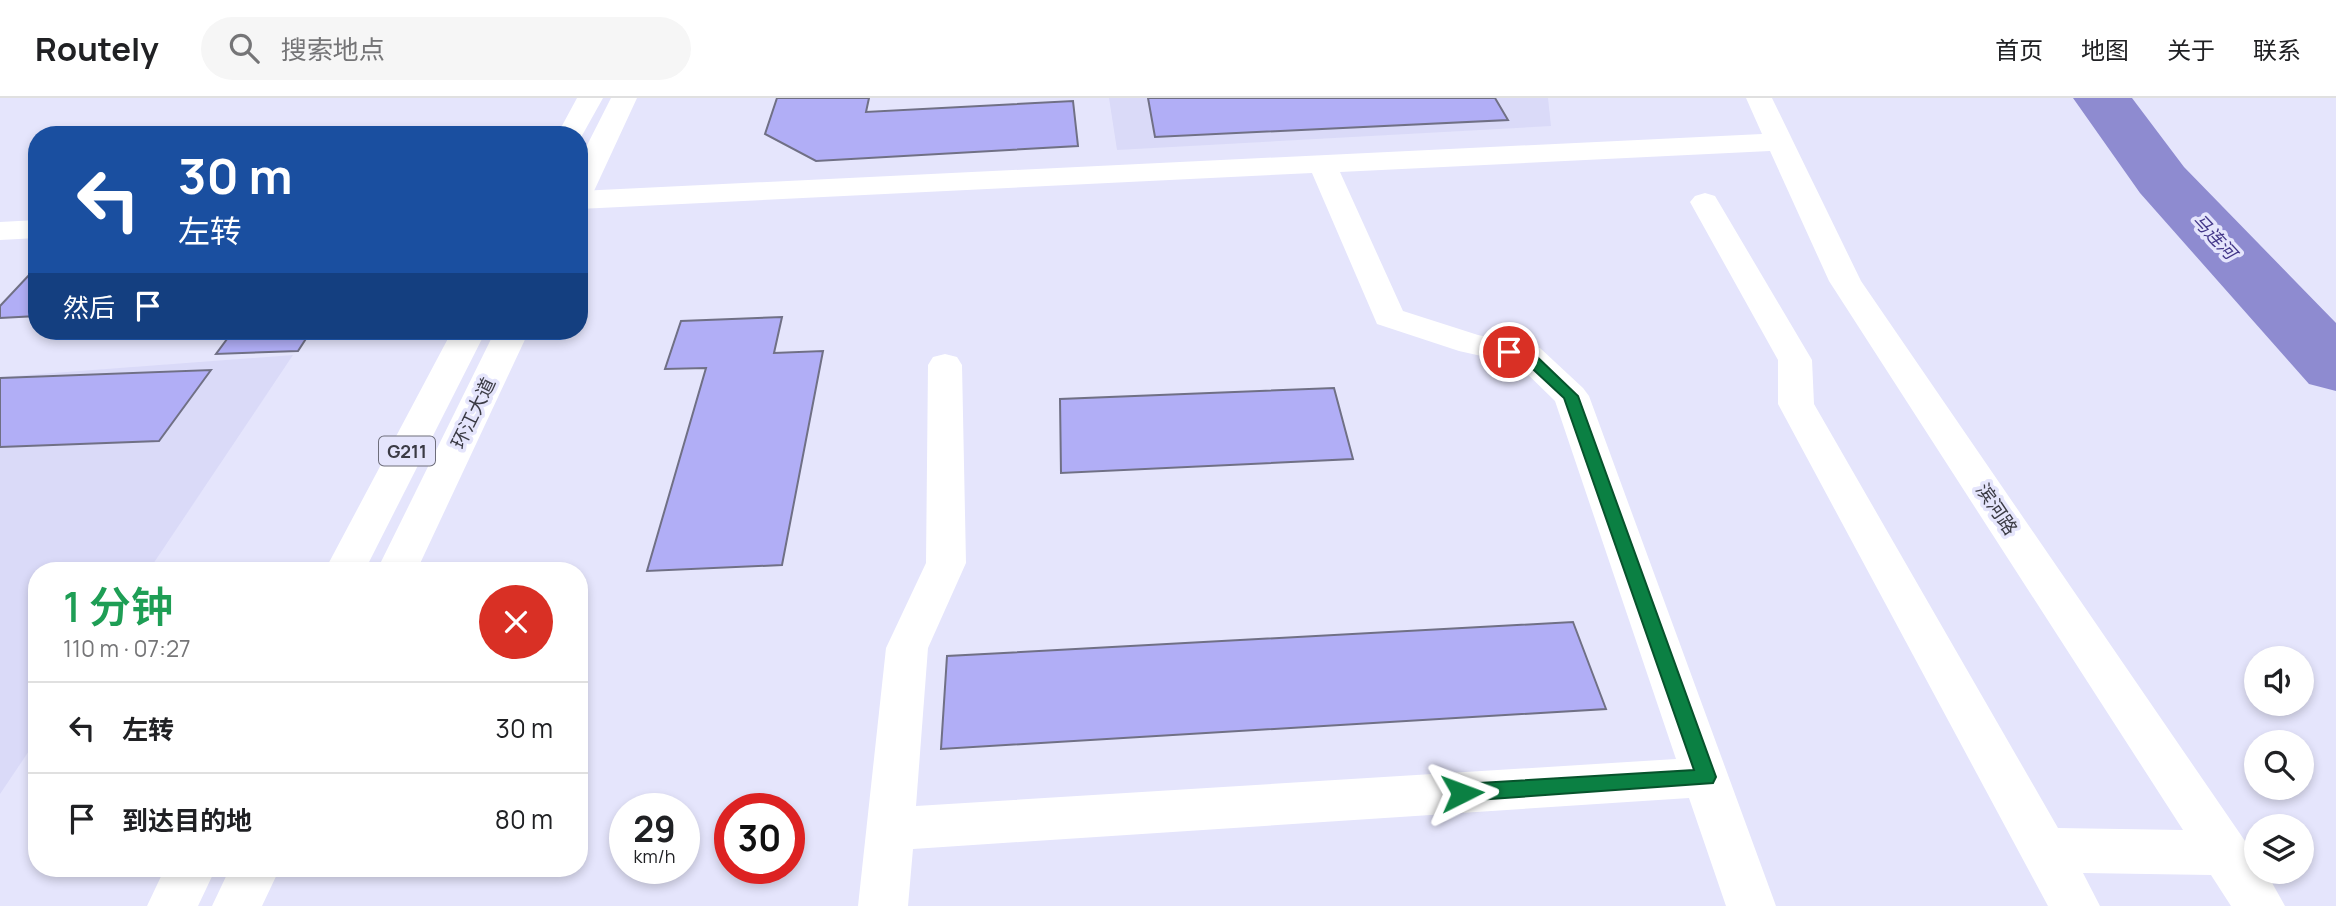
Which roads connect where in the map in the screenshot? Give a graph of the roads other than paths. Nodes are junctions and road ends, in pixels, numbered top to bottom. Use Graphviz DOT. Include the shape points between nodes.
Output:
graph roads {
  1 [pos="590,98"];
  2 [pos="624,98"];
  3 [pos="1759,98"];
  4 [pos="576,126"];
  5 [pos="1777,142"];
  6 [pos="1322,164"];
  7 [pos="588,172"];
  8 [pos="588,200"];
  9 [pos="1705,202"];
  10 [pos="28,229"];
  11 [pos="0,231"];
  12 [pos="464,340"];
  13 [pos="508,340"];
  14 [pos="944,365"];
  15 [pos="349,562"];
  16 [pos="401,562"];
  17 [pos="1706,777"];
  18 [pos="892,829"];
  19 [pos="2043,850"];
  20 [pos="2225,853"];
  21 [pos="186,877"];
  22 [pos="250,877"];
  23 [pos="172,906"];
  24 [pos="236,906"];
  25 [pos="883,906"];
  26 [pos="1751,906"];
  27 [pos="2075,906"];
  28 [pos="2260,906"];
  1 -- 4 [label="main road"];
  2 -- 7 [label="main road"];
  3 -- 5 [label="main road, 滨河路"];
  5 -- 6 [label="main road"];
  5 -- 20 [label="main road, 滨河路" via="1845,281"];
  6 -- 8 [label="main road"];
  6 -- 17 [label="main road" via="1389,317 1471,344 1528,356 1571,396"];
  9 -- 19 [label="main road" via="1794,360 1796,404"];
  10 -- 11 [label="main road"];
  12 -- 15 [label="main road, 环江大道 / G211"];
  13 -- 16 [label="main road, 环江大道 / G211"];
  14 -- 18 [label="main road" via="946,563 907,648"];
  17 -- 18 [label="main road"];
  17 -- 26 [label="main road"];
  18 -- 25 [label="main road"];
  19 -- 20 [label="main road"];
  19 -- 27 [label="main road"];
  20 -- 28 [label="main road, 滨河路"];
  21 -- 23 [label="main road"];
  22 -- 24 [label="main road"];
}
